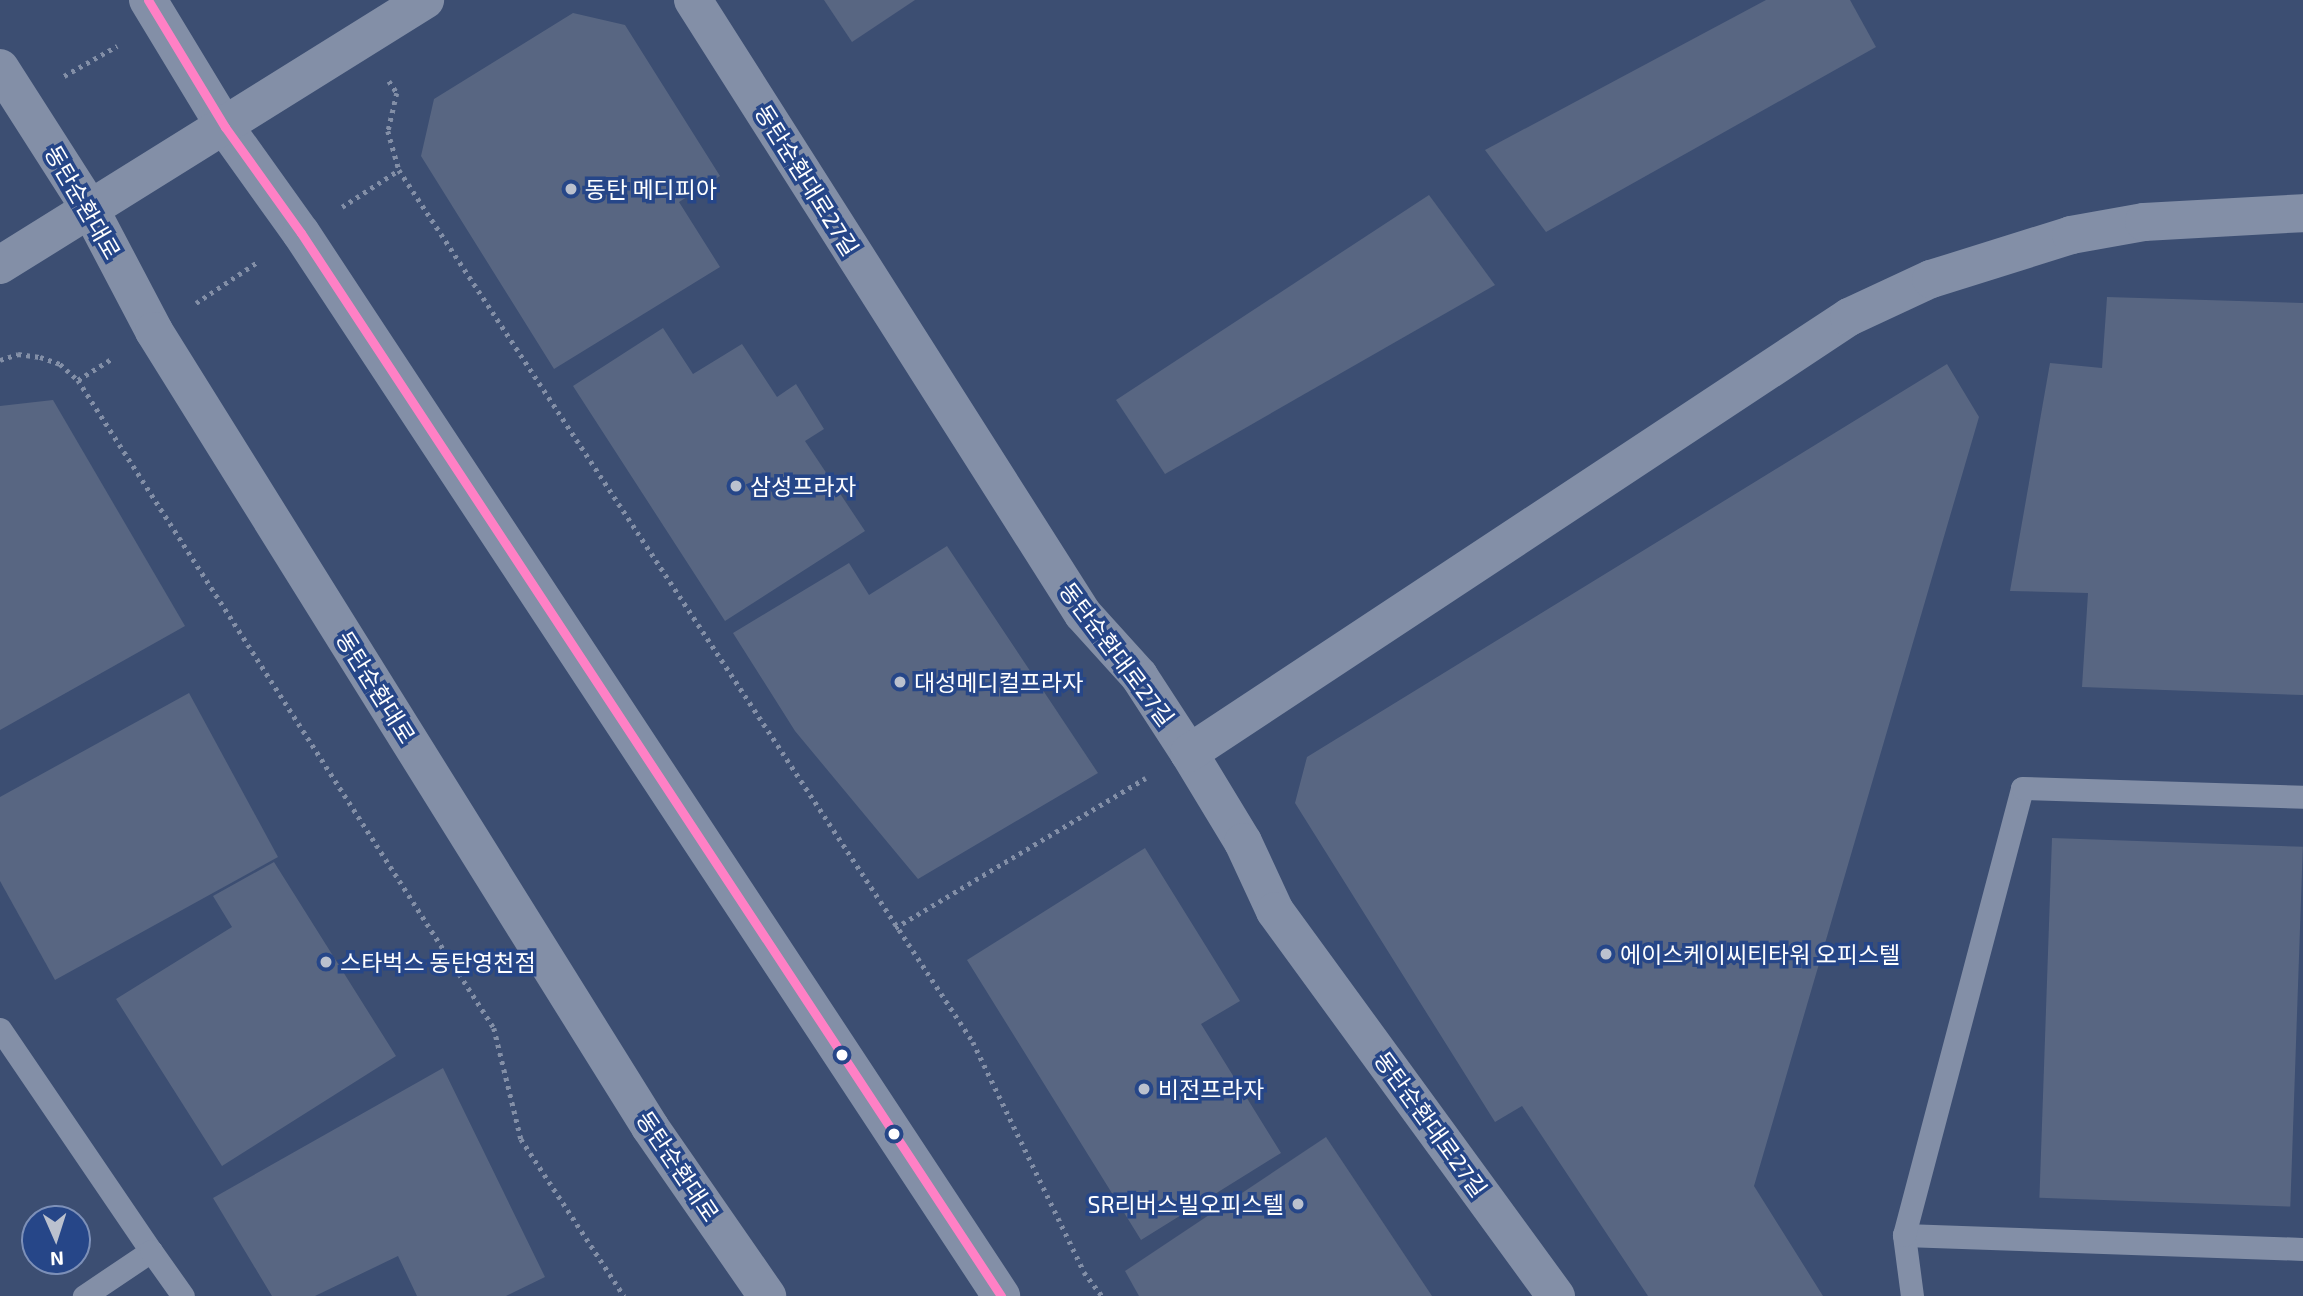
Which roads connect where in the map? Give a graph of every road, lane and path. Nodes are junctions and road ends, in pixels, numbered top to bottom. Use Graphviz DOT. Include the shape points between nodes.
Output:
graph roads {
  1 [pos="425,0"];
  2 [pos="694,0"];
  3 [pos="155,10"];
  4 [pos="0,68"];
  5 [pos="397,93"];
  6 [pos="22,100"];
  7 [pos="225,127"];
  8 [pos="399,170"];
  9 [pos="90,209"];
  10 [pos="2303,213"];
  11 [pos="301,233"];
  12 [pos="0,265"];
  13 [pos="154,331"];
  14 [pos="0,360"];
  15 [pos="78,380"];
  16 [pos="1189,753"];
  17 [pos="2303,797"];
  18 [pos="895,928"];
  19 [pos="0,1030"];
  20 [pos="1904,1235"];
  21 [pos="2303,1250"];
  22 [pos="150,1251"];
  23 [pos="85,1296"];
  24 [pos="183,1296"];
  25 [pos="624,1296"];
  26 [pos="767,1296"];
  27 [pos="1001,1296"];
  28 [pos="1102,1296"];
  29 [pos="1556,1296"];
  30 [pos="1912,1296"];
  1 -- 7 [label="street"];
  2 -- 16 [label="street, 동탄순환대로27길" via="1083,614 1139,676"];
  3 -- 6 [label="path"];
  3 -- 7 [label="street"];
  4 -- 6 [label="street, 동탄순환대로"];
  5 -- 8 [label="path" via="388,131"];
  6 -- 9 [label="street, 동탄순환대로"];
  7 -- 9 [label="street"];
  7 -- 11 [label="street"];
  8 -- 11 [label="path"];
  8 -- 18 [label="path"];
  9 -- 12 [label="street"];
  9 -- 13 [label="street, 동탄순환대로"];
  10 -- 16 [label="street" via="2144,222 2071,235 1931,279 1849,317"];
  11 -- 13 [label="path"];
  11 -- 27 [label="street"];
  13 -- 15 [label="path"];
  13 -- 26 [label="street, 동탄순환대로" via="650,1127"];
  14 -- 15 [label="path" via="18,354 40,357 61,364"];
  15 -- 25 [label="path" via="494,1028 521,1139"];
  16 -- 18 [label="path"];
  16 -- 29 [label="street, 동탄순환대로27길" via="1243,842 1275,911"];
  17 -- 20 [label="lane" via="2022,788"];
  18 -- 28 [label="path" via="973,1042 1084,1272"];
  19 -- 22 [label="lane"];
  20 -- 21 [label="lane"];
  20 -- 30 [label="lane"];
  22 -- 23 [label="lane"];
  22 -- 24 [label="lane"];
}
